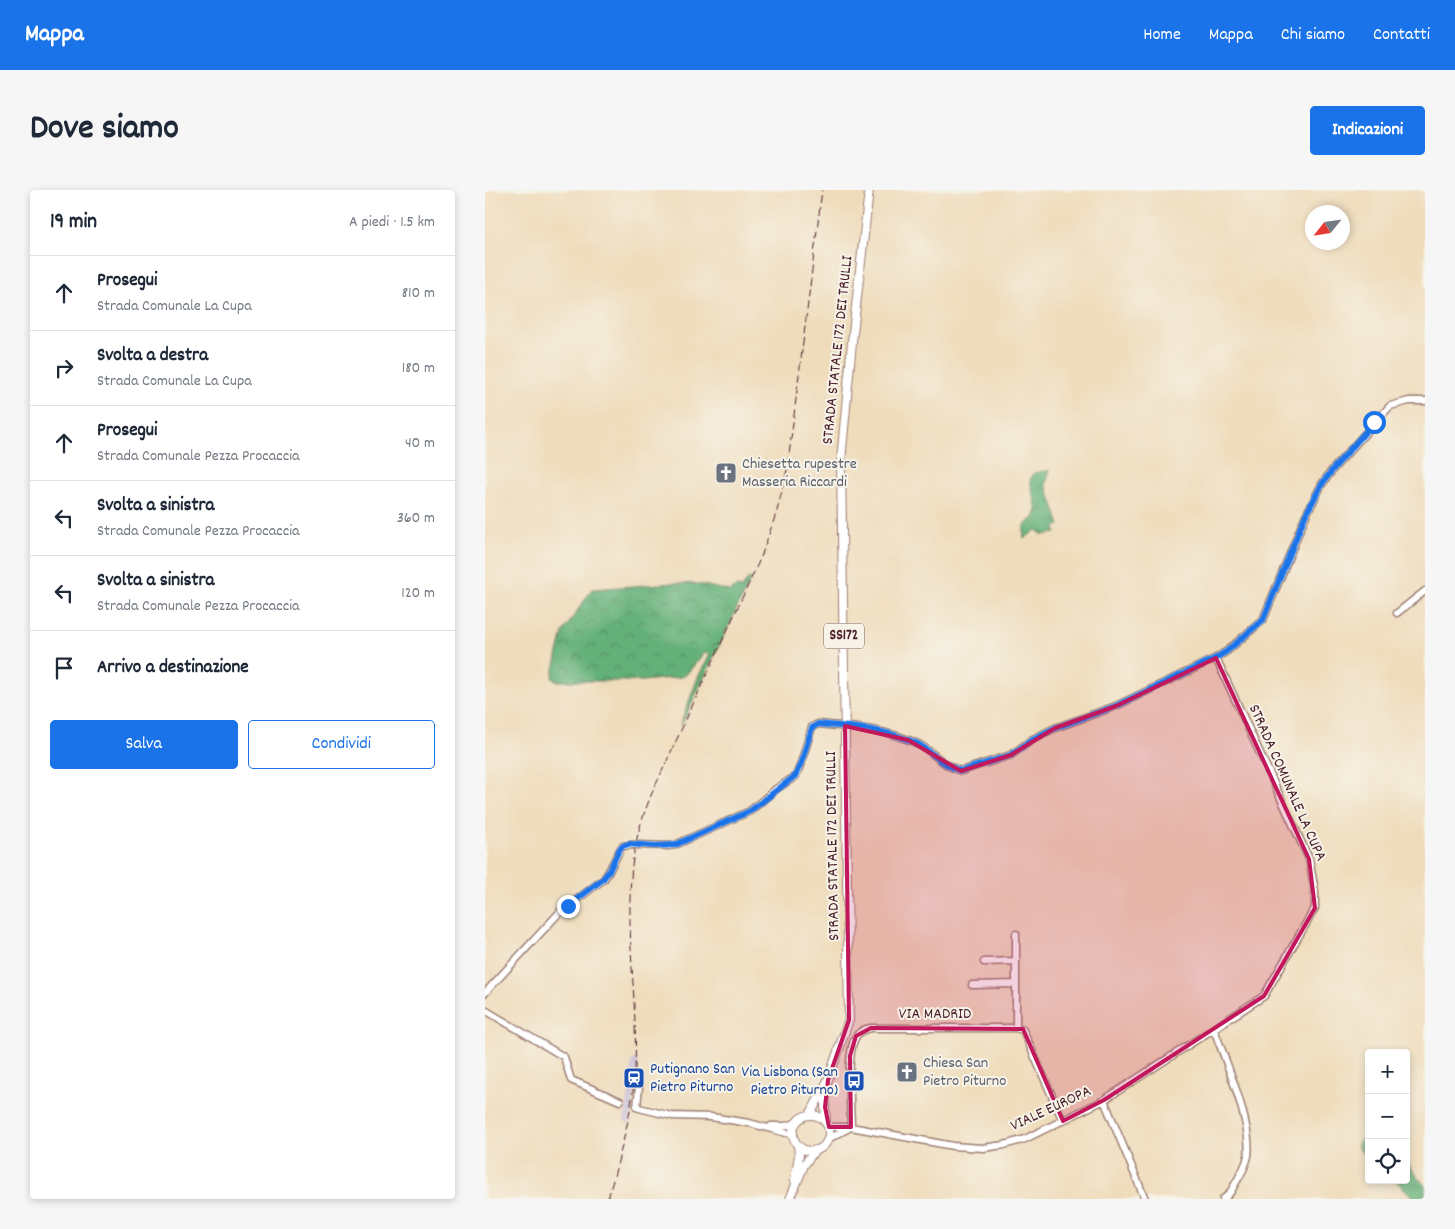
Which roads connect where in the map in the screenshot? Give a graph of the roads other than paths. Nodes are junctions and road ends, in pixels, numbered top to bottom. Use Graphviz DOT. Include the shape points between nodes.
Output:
graph roads {
  1 [pos="869,190"];
  2 [pos="1425,401"];
  3 [pos="1425,591"];
  4 [pos="1397,613"];
  5 [pos="1216,658"];
  6 [pos="845,726"];
  7 [pos="1016,934"];
  8 [pos="1016,961"];
  9 [pos="984,962"];
  10 [pos="1016,984"];
  11 [pos="973,985"];
  12 [pos="485,993"];
  13 [pos="485,1010"];
  14 [pos="1016,1028"];
  15 [pos="1214,1029"];
  16 [pos="828,1080"];
  17 [pos="637,1082"];
  18 [pos="1104,1100"];
  19 [pos="620,1101"];
  20 [pos="810,1114"];
  21 [pos="1063,1121"];
  22 [pos="796,1123"];
  23 [pos="827,1124"];
  24 [pos="759,1126"];
  25 [pos="851,1127"];
  26 [pos="793,1135"];
  27 [pos="828,1139"];
  28 [pos="799,1145"];
  29 [pos="815,1150"];
  30 [pos="792,1195"];
  31 [pos="1145,1199"];
  32 [pos="1223,1199"];
  1 -- 6 [label="main road, STRADA STATALE 172 DEI TRULLI / SS172" via="841,461"];
  2 -- 5 [label="street" via="1389,406 1333,469 1305,516 1263,620"];
  3 -- 4 [label="street"];
  5 -- 6 [label="street" via="1116,706 1055,728 1011,755 961,771 931,751 902,738"];
  5 -- 15 [label="street, STRADA COMUNALE LA CUPA" via="1309,859 1315,908 1264,996"];
  6 -- 12 [label="street" via="814,725 795,776 750,811 675,845 621,848 603,879 559,913"];
  6 -- 16 [label="main road, STRADA STATALE 172 DEI TRULLI / SS172" via="849,1020"];
  7 -- 8 [label="street"];
  8 -- 9 [label="street"];
  8 -- 10 [label="street"];
  10 -- 11 [label="street"];
  10 -- 14 [label="street"];
  13 -- 19 [label="street" via="564,1057 571,1080"];
  14 -- 21 [label="street" via="1025,1033"];
  14 -- 25 [label="street, VIA MADRID" via="865,1029 856,1036 850,1056"];
  15 -- 18 [label="street, VIALE EUROPA"];
  15 -- 32 [label="street" via="1245,1118 1248,1138 1248,1157 1238,1179"];
  16 -- 20 [label="main road, STRADA STATALE 172 DEI TRULLI"];
  16 -- 23 [label="main road, STRADA STATALE 172 DEI TRULLI"];
  17 -- 24 [label="street" via="639,1108 671,1116 711,1118"];
  18 -- 21 [label="street, VIALE EUROPA"];
  18 -- 31 [label="street"];
  20 -- 22 [label="main road"];
  20 -- 23 [label="main road"];
  21 -- 25 [label="street, VIALE EUROPA" via="1025,1139 983,1148 953,1146"];
  22 -- 24 [label="street"];
  22 -- 26 [label="main road"];
  23 -- 25 [label="street, VIALE EUROPA"];
  23 -- 27 [label="main road"];
  24 -- 26 [label="street"];
  25 -- 27 [label="street"];
  26 -- 28 [label="main road"];
  27 -- 29 [label="main road"];
  28 -- 29 [label="main road" via="803,1149"];
  28 -- 30 [label="main road"];
  29 -- 30 [label="main road" via="804,1165"];
}
